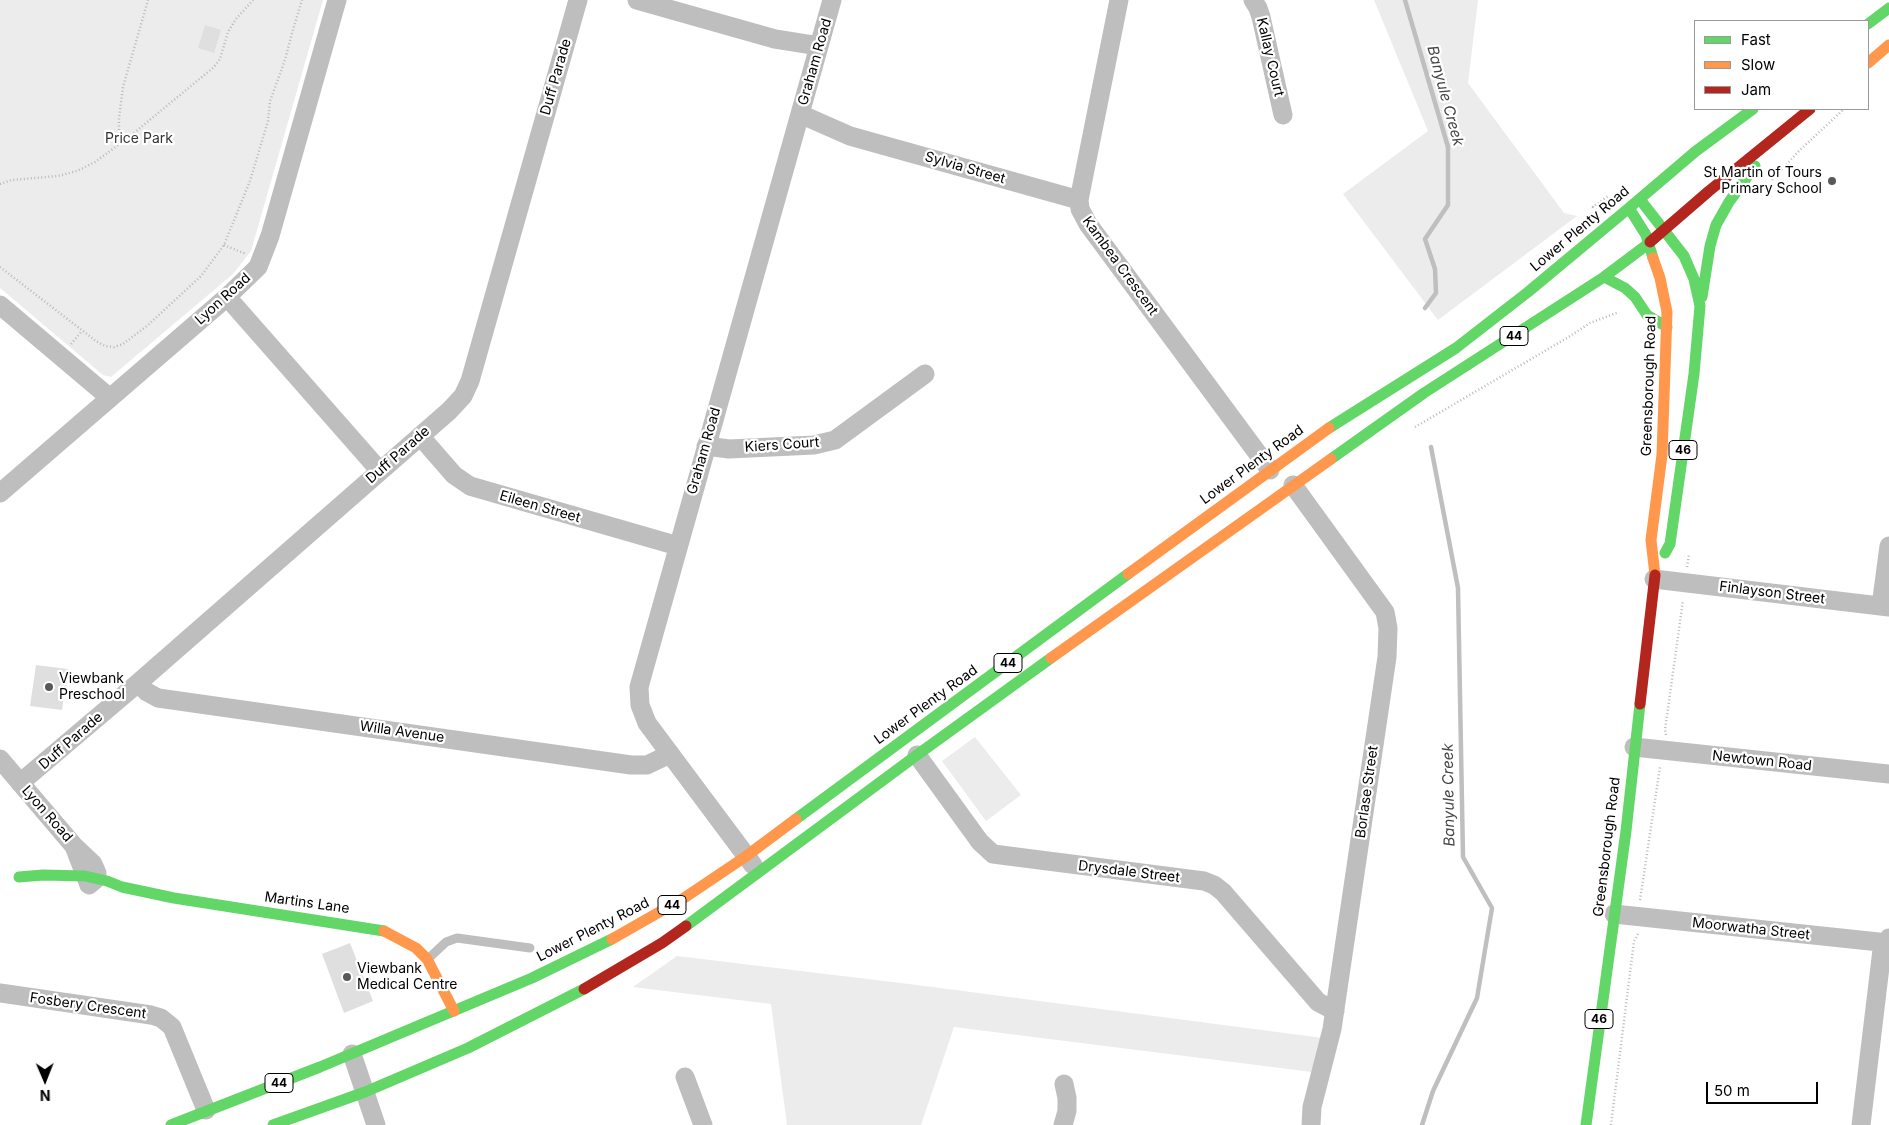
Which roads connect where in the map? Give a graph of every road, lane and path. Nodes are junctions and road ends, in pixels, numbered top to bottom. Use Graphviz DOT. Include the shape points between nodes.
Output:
graph roads {
  1 [pos="148,0"];
  2 [pos="252,0"];
  3 [pos="302,0"];
  4 [pos="337,0"];
  5 [pos="578,0"];
  6 [pos="637,0"];
  7 [pos="832,0"];
  8 [pos="1119,0"];
  9 [pos="1253,0"];
  10 [pos="1889,8"];
  11 [pos="1869,23"];
  12 [pos="1889,45"];
  13 [pos="818,52"];
  14 [pos="1869,61"];
  15 [pos="1753,110"];
  16 [pos="1809,110"];
  17 [pos="1843,110"];
  18 [pos="1282,115"];
  19 [pos="798,121"];
  20 [pos="1776,136"];
  21 [pos="119,144"];
  22 [pos="0,184"];
  23 [pos="1766,187"];
  24 [pos="1709,191"];
  25 [pos="1639,199"];
  26 [pos="1681,199"];
  27 [pos="1079,200"];
  28 [pos="1629,208"];
  29 [pos="1664,231"];
  30 [pos="1648,244"];
  31 [pos="224,246"];
  32 [pos="250,256"];
  33 [pos="0,267"];
  34 [pos="1604,277"];
  35 [pos="227,297"];
  36 [pos="0,305"];
  37 [pos="1624,310"];
  38 [pos="1699,325"];
  39 [pos="1667,327"];
  40 [pos="82,331"];
  41 [pos="68,347"];
  42 [pos="925,374"];
  43 [pos="110,398"];
  44 [pos="1414,427"];
  45 [pos="420,436"];
  46 [pos="706,446"];
  47 [pos="1270,470"];
  48 [pos="380,471"];
  49 [pos="1293,484"];
  50 [pos="0,493"];
  51 [pos="678,546"];
  52 [pos="1889,546"];
  53 [pos="1690,547"];
  54 [pos="1655,576"];
  55 [pos="1685,583"];
  56 [pos="1885,606"];
  57 [pos="138,684"];
  58 [pos="1634,747"];
  59 [pos="1664,751"];
  60 [pos="670,754"];
  61 [pos="916,755"];
  62 [pos="0,759"];
  63 [pos="1889,774"];
  64 [pos="20,783"];
  65 [pos="746,857"];
  66 [pos="759,873"];
  67 [pos="14,876"];
  68 [pos="90,880"];
  69 [pos="1614,914"];
  70 [pos="1639,917"];
  71 [pos="1888,941"];
  72 [pos="530,948"];
  73 [pos="427,959"];
  74 [pos="0,993"];
  75 [pos="454,1010"];
  76 [pos="1335,1011"];
  77 [pos="459,1026"];
  78 [pos="352,1054"];
  79 [pos="685,1077"];
  80 [pos="1064,1084"];
  81 [pos="365,1092"];
  82 [pos="206,1110"];
  83 [pos="307,1112"];
  84 [pos="171,1125"];
  85 [pos="273,1125"];
  86 [pos="309,1125"];
  87 [pos="376,1125"];
  88 [pos="704,1125"];
  89 [pos="1062,1125"];
  90 [pos="1311,1125"];
  91 [pos="1586,1125"];
  92 [pos="1611,1125"];
  93 [pos="1861,1125"];
  1 -- 21 [label="path" via="123,87"];
  2 -- 21 [label="path" via="228,32 214,67"];
  3 -- 31 [label="path" via="270,101 268,121 250,181"];
  4 -- 35 [label="street, Lyon Road" via="264,254 254,272"];
  5 -- 45 [label="street, Duff Parade" via="467,389 458,402"];
  6 -- 13 [label="street"];
  7 -- 13 [label="street, Graham Road"];
  8 -- 27 [label="street, Kambea Crescent"];
  9 -- 18 [label="street, Kallay Court" via="1261,17"];
  10 -- 11 [label="main road"];
  12 -- 14 [label="main road"];
  13 -- 19 [label="street, Graham Road"];
  15 -- 25 [label="main road, Lower Plenty Road / 44" via="1696,151 1667,183"];
  16 -- 20 [label="main road, 44"];
  17 -- 23 [label="path"];
  19 -- 27 [label="street, Sylvia Street"];
  19 -- 46 [label="street, Graham Road"];
  20 -- 24 [label="main road, 44"];
  20 -- 38 [label="main road, 46" via="1728,202 1716,225 1706,267"];
  21 -- 22 [label="path" via="76,172"];
  24 -- 26 [label="main road"];
  24 -- 29 [label="main road, 44"];
  25 -- 28 [label="main road, Lower Plenty Road / 44"];
  25 -- 29 [label="main road, Greensborough Road / 46"];
  27 -- 47 [label="street, Kambea Crescent" via="1088,224"];
  28 -- 30 [label="main road, Greensborough Road / 46"];
  28 -- 47 [label="main road, Lower Plenty Road / 44" via="1456,348 1341,420"];
  29 -- 30 [label="main road, 44"];
  29 -- 38 [label="main road, Greensborough Road / 46" via="1684,256 1694,279 1699,300"];
  30 -- 34 [label="main road, 44"];
  30 -- 39 [label="main road, Greensborough Road / 46" via="1664,295"];
  31 -- 32 [label="path"];
  31 -- 40 [label="path" via="200,276 123,344 104,346"];
  33 -- 40 [label="path"];
  34 -- 39 [label="main road" via="1625,288 1647,315"];
  34 -- 49 [label="main road, 44" via="1424,393"];
  35 -- 43 [label="street, Lyon Road"];
  35 -- 48 [label="street"];
  36 -- 43 [label="street"];
  37 -- 44 [label="path" via="1590,323"];
  38 -- 54 [label="main road, Greensborough Road / 46" via="1670,544"];
  39 -- 54 [label="main road, Greensborough Road / 46" via="1662,455 1652,540"];
  40 -- 41 [label="path"];
  42 -- 46 [label="street, Kiers Court" via="835,440 804,445"];
  43 -- 50 [label="street, Lyon Road"];
  45 -- 48 [label="street, Duff Parade"];
  45 -- 51 [label="street, Eileen Street" via="454,475 470,486"];
  46 -- 51 [label="street, Graham Road"];
  47 -- 65 [label="main road, Lower Plenty Road / 44"];
  48 -- 57 [label="street, Duff Parade"];
  49 -- 61 [label="main road, 44"];
  49 -- 76 [label="street, Borlase Street" via="1385,612 1388,628 1387,657"];
  51 -- 60 [label="street, Graham Road" via="639,687 643,715"];
  52 -- 56 [label="street"];
  53 -- 55 [label="path"];
  54 -- 55 [label="street, Finlayson Street"];
  54 -- 58 [label="main road, Greensborough Road / 46"];
  55 -- 56 [label="street, Finlayson Street"];
  55 -- 59 [label="path" via="1664,730"];
  57 -- 60 [label="street, Willa Avenue" via="158,698 631,765 647,765"];
  57 -- 64 [label="street, Duff Parade"];
  58 -- 59 [label="street, Newtown Road"];
  58 -- 69 [label="main road, Greensborough Road / 46"];
  59 -- 63 [label="street, Newtown Road"];
  59 -- 70 [label="path" via="1658,771"];
  60 -- 65 [label="street, Graham Road"];
  61 -- 66 [label="main road, 44"];
  61 -- 76 [label="street, Drysdale Street" via="980,842 993,854 1204,881 1214,885 1318,1002"];
  62 -- 64 [label="street, Lyon Road"];
  64 -- 68 [label="street, Lyon Road" via="74,846"];
  65 -- 66 [label="street, Graham Road"];
  65 -- 75 [label="main road, Lower Plenty Road / 44" via="684,898 596,948"];
  66 -- 81 [label="main road, 44" via="662,943 618,970 546,1009"];
  67 -- 68 [label="main road, Martins Lane" via="44,875"];
  68 -- 73 [label="main road, Martins Lane" via="174,898 371,928 402,939"];
  69 -- 70 [label="street, Moorwatha Street"];
  69 -- 91 [label="main road, Greensborough Road / 46"];
  70 -- 71 [label="street, Moorwatha Street"];
  70 -- 92 [label="path" via="1640,932 1634,941"];
  71 -- 93 [label="street" via="1882,950"];
  72 -- 73 [label="lane" via="457,938 446,942"];
  73 -- 75 [label="main road, Martins Lane"];
  74 -- 82 [label="street, Fosbery Crescent" via="161,1018 172,1027 178,1038"];
  75 -- 77 [label="main road, Martins Lane"];
  75 -- 78 [label="main road, Lower Plenty Road / 44"];
  76 -- 90 [label="street, Borlase Street" via="1312,1107"];
  78 -- 81 [label="street"];
  78 -- 82 [label="main road, Lower Plenty Road / 44"];
  79 -- 88 [label="street"];
  80 -- 89 [label="street" via="1068,1098"];
  81 -- 83 [label="main road, 44"];
  81 -- 87 [label="street"];
  82 -- 84 [label="main road, Lower Plenty Road / 44"];
  83 -- 85 [label="main road, 44"];
  83 -- 86 [label="lane"];
}
